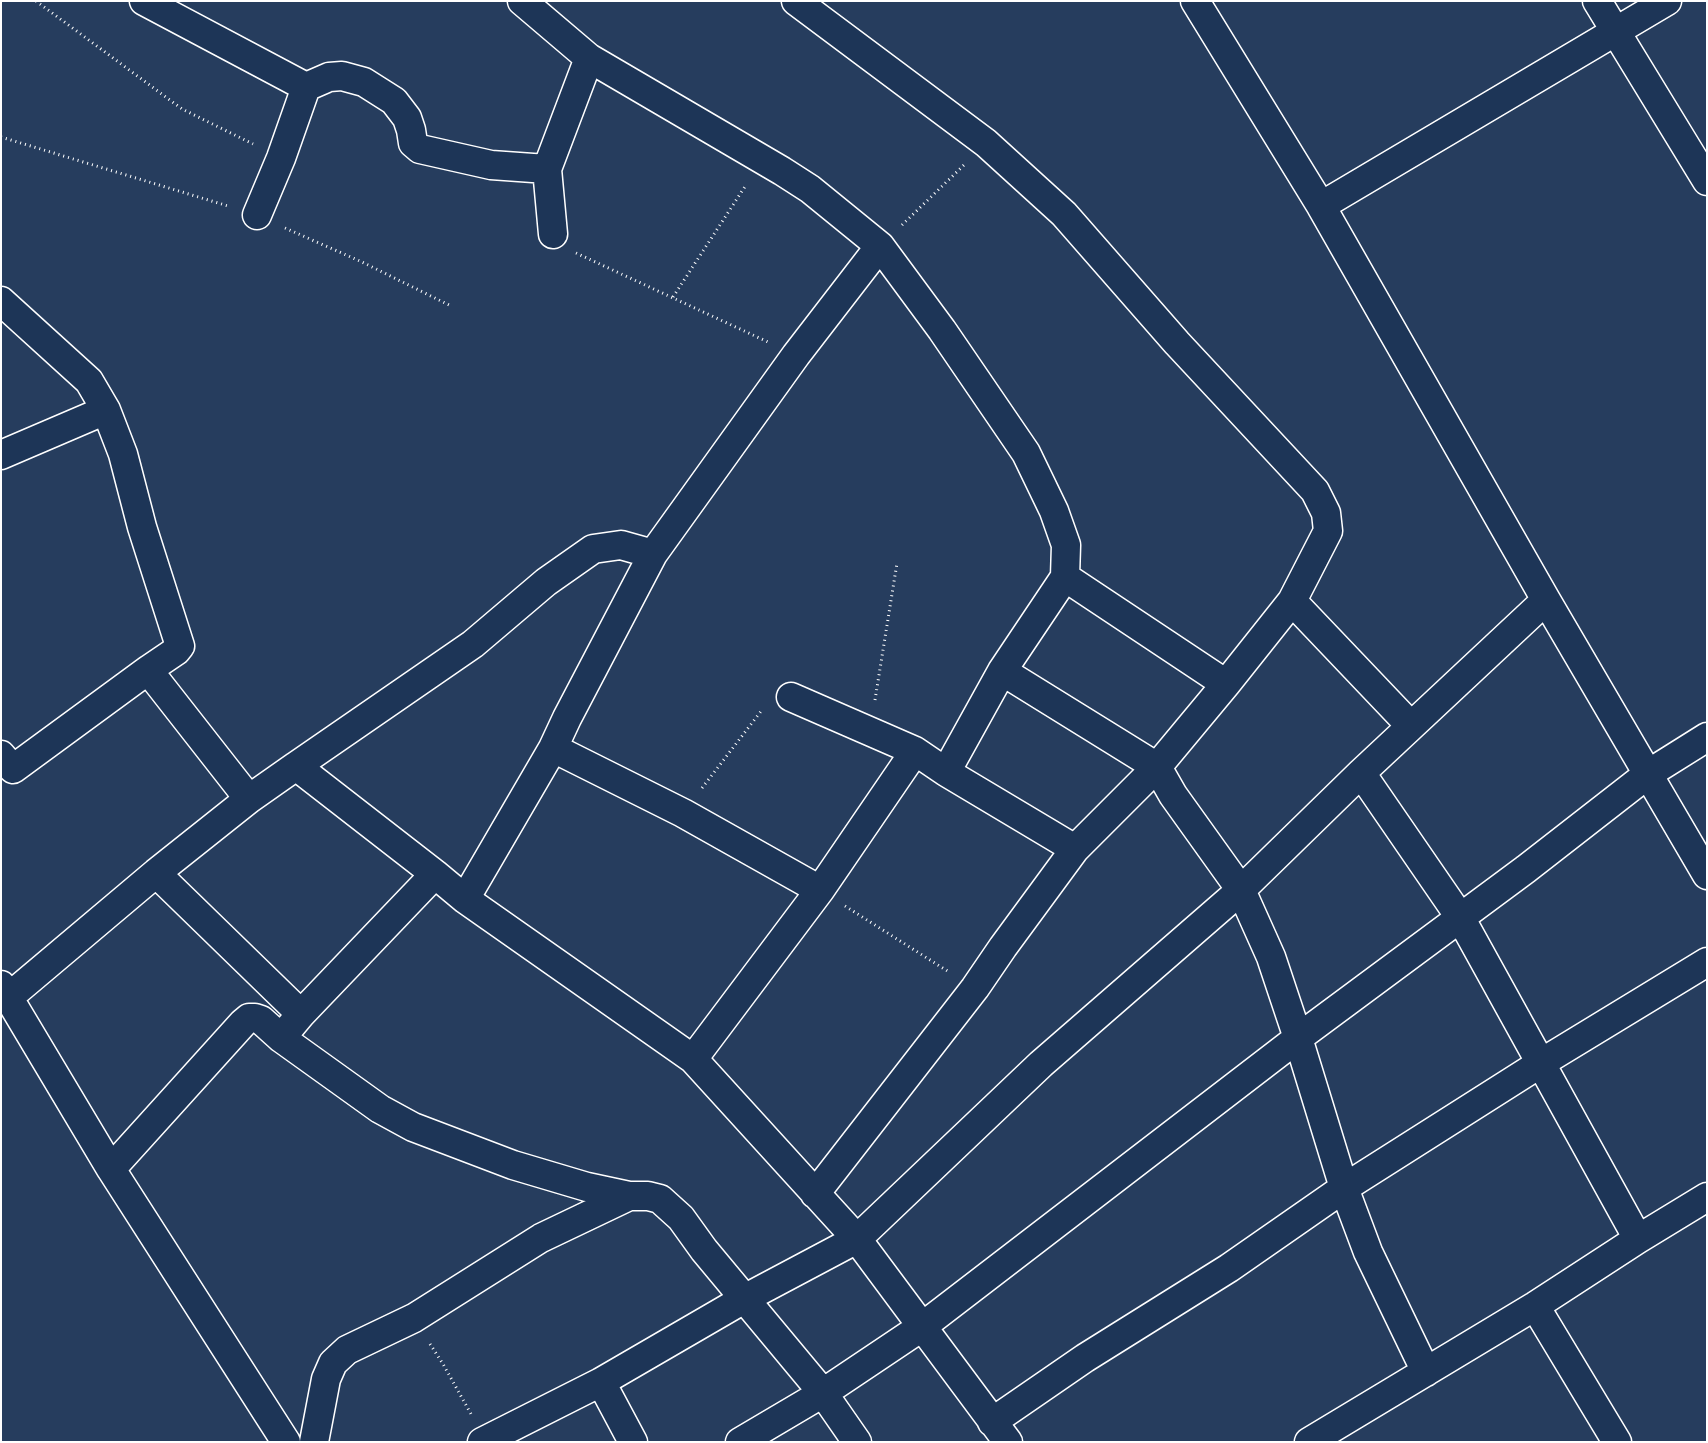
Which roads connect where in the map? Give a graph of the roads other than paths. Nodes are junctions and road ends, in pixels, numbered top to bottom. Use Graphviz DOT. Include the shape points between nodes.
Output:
graph roads {
  1 [pos="144,1"];
  2 [pos="522,1"];
  3 [pos="796,1"];
  4 [pos="1195,1"];
  5 [pos="1597,1"];
  6 [pos="1667,1"];
  7 [pos="1615,32"];
  8 [pos="588,58"];
  9 [pos="306,87"];
  10 [pos="547,169"];
  11 [pos="1707,181"];
  12 [pos="1321,206"];
  13 [pos="257,215"];
  14 [pos="553,234"];
  15 [pos="880,246"];
  16 [pos="1,301"];
  17 [pos="106,410"];
  18 [pos="1,455"];
  19 [pos="653,554"];
  20 [pos="1064,578"];
  21 [pos="1546,600"];
  22 [pos="1292,601"];
  23 [pos="148,670"];
  24 [pos="1002,671"];
  25 [pos="1226,684"];
  26 [pos="791,697"];
  27 [pos="1411,726"];
  28 [pos="1707,737"];
  29 [pos="553,748"];
  30 [pos="915,750"];
  31 [pos="296,766"];
  32 [pos="5,767"];
  33 [pos="1157,767"];
  34 [pos="946,772"];
  35 [pos="1361,773"];
  36 [pos="1648,774"];
  37 [pos="248,799"];
  38 [pos="1075,849"];
  39 [pos="156,873"];
  40 [pos="435,874"];
  41 [pos="1706,874"];
  42 [pos="820,890"];
  43 [pos="1241,890"];
  44 [pos="464,899"];
  45 [pos="1460,917"];
  46 [pos="1707,962"];
  47 [pos="5,991"];
  48 [pos="301,1014"];
  49 [pos="281,1038"];
  50 [pos="1298,1038"];
  51 [pos="693,1059"];
  52 [pos="1541,1063"];
  53 [pos="111,1169"];
  54 [pos="1344,1188"];
  55 [pos="815,1194"];
  56 [pos="629,1196"];
  57 [pos="1707,1197"];
  58 [pos="857,1239"];
  59 [pos="1638,1239"];
  60 [pos="744,1299"];
  61 [pos="1535,1306"];
  62 [pos="922,1326"];
  63 [pos="1426,1372"];
  64 [pos="600,1382"];
  65 [pos="823,1393"];
  66 [pos="1002,1436"];
  67 [pos="484,1441"];
  68 [pos="286,1442"];
  69 [pos="314,1442"];
  70 [pos="633,1442"];
  71 [pos="740,1442"];
  72 [pos="857,1442"];
  73 [pos="1309,1442"];
  74 [pos="1617,1442"];
  1 -- 9 [label="street"];
  2 -- 8 [label="street"];
  3 -- 22 [label="street" via="986,143 1064,214 1177,343 1315,492 1326,513 1328,531"];
  4 -- 12 [label="street"];
  5 -- 7 [label="street"];
  6 -- 7 [label="street"];
  7 -- 11 [label="street"];
  7 -- 12 [label="street"];
  8 -- 10 [label="street"];
  8 -- 15 [label="street" via="810,189"];
  9 -- 10 [label="street" via="329,77 342,76 364,82 394,101 406,118 413,143 420,149 491,165"];
  9 -- 13 [label="street"];
  10 -- 14 [label="street"];
  12 -- 21 [label="street"];
  15 -- 19 [label="street" via="796,355"];
  15 -- 20 [label="street" via="1026,453 1054,511 1066,545"];
  16 -- 17 [label="street" via="89,381"];
  17 -- 18 [label="street"];
  17 -- 23 [label="street" via="123,454 142,527 180,646"];
  19 -- 29 [label="street"];
  19 -- 31 [label="street" via="621,545 593,549 546,582 473,644"];
  20 -- 24 [label="street"];
  20 -- 25 [label="street"];
  21 -- 27 [label="street"];
  21 -- 36 [label="street"];
  22 -- 25 [label="street"];
  22 -- 27 [label="street"];
  23 -- 32 [label="street"];
  23 -- 37 [label="street"];
  24 -- 33 [label="street"];
  24 -- 34 [label="street"];
  25 -- 33 [label="street"];
  26 -- 30 [label="street"];
  27 -- 35 [label="street"];
  28 -- 36 [label="street"];
  29 -- 42 [label="street" via="683,813"];
  29 -- 44 [label="street"];
  30 -- 34 [label="street"];
  30 -- 42 [label="street"];
  31 -- 37 [label="street"];
  31 -- 40 [label="street"];
  33 -- 38 [label="street"];
  33 -- 43 [label="street" via="1173,796"];
  34 -- 38 [label="street"];
  35 -- 43 [label="street"];
  35 -- 45 [label="street"];
  36 -- 41 [label="street"];
  36 -- 45 [label="street"];
  37 -- 39 [label="street"];
  38 -- 55 [label="street" via="975,988"];
  39 -- 47 [label="street"];
  39 -- 48 [label="street"];
  40 -- 44 [label="street"];
  40 -- 48 [label="street"];
  42 -- 51 [label="street"];
  43 -- 50 [label="street" via="1272,957"];
  43 -- 58 [label="street" via="1041,1064"];
  44 -- 51 [label="street"];
  45 -- 50 [label="street"];
  45 -- 52 [label="street"];
  46 -- 52 [label="street"];
  47 -- 53 [label="street"];
  48 -- 49 [label="street"];
  49 -- 53 [label="street" via="261,1020 249,1018"];
  49 -- 56 [label="street" via="380,1109 413,1127 513,1165"];
  50 -- 54 [label="street"];
  50 -- 62 [label="street"];
  51 -- 55 [label="street"];
  52 -- 54 [label="street"];
  52 -- 59 [label="street"];
  53 -- 68 [label="street"];
  54 -- 63 [label="street" via="1368,1252"];
  54 -- 66 [label="street" via="1229,1268 1085,1358"];
  55 -- 58 [label="street"];
  56 -- 60 [label="street" via="660,1199 670,1207"];
  56 -- 69 [label="street" via="542,1238 414,1318 346,1350 333,1363 326,1379"];
  57 -- 59 [label="street"];
  58 -- 60 [label="street"];
  58 -- 62 [label="street"];
  59 -- 61 [label="street"];
  60 -- 64 [label="street"];
  60 -- 65 [label="street"];
  61 -- 63 [label="street"];
  61 -- 74 [label="street"];
  62 -- 65 [label="street"];
  62 -- 66 [label="street"];
  63 -- 73 [label="street"];
  64 -- 67 [label="street"];
  64 -- 70 [label="street"];
  65 -- 71 [label="street"];
  65 -- 72 [label="street"];
}
